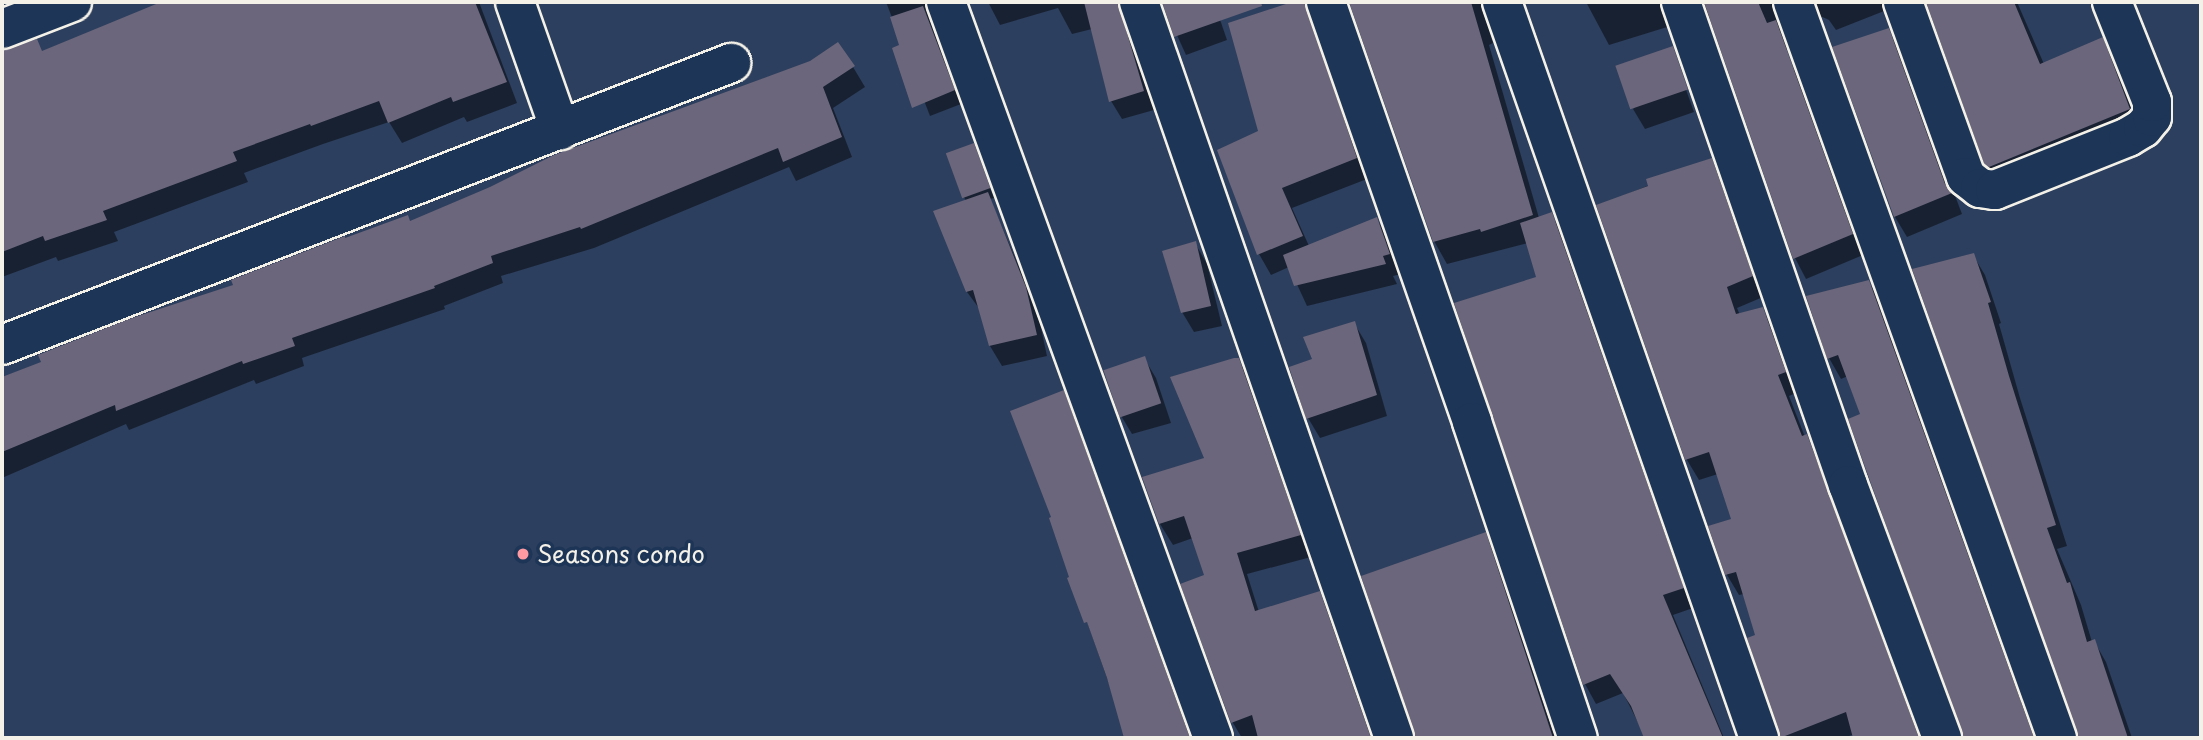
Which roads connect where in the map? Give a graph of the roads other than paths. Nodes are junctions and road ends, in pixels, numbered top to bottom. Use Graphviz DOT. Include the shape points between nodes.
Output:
graph roads {
  1 [pos="72,2"];
  2 [pos="514,2"];
  3 [pos="946,2"];
  4 [pos="1139,2"];
  5 [pos="1326,2"];
  6 [pos="1502,2"];
  7 [pos="1681,2"];
  8 [pos="1793,2"];
  9 [pos="1903,2"];
  10 [pos="2112,2"];
  11 [pos="2,29"];
  12 [pos="732,64"];
  13 [pos="560,130"];
  14 [pos="2,345"];
  15 [pos="1213,738"];
  16 [pos="1394,738"];
  17 [pos="1578,738"];
  18 [pos="1759,738"];
  19 [pos="1941,738"];
  20 [pos="2057,738"];
  1 -- 11 [label="street"];
  2 -- 13 [label="street"];
  3 -- 15 [label="street"];
  4 -- 16 [label="street"];
  5 -- 17 [label="street"];
  6 -- 18 [label="street"];
  7 -- 19 [label="street"];
  8 -- 20 [label="street"];
  9 -- 10 [label="street" via="1966,177 1980,188 1995,190 2128,136 2152,117 2152,102"];
  12 -- 13 [label="street"];
  13 -- 14 [label="street"];
}
